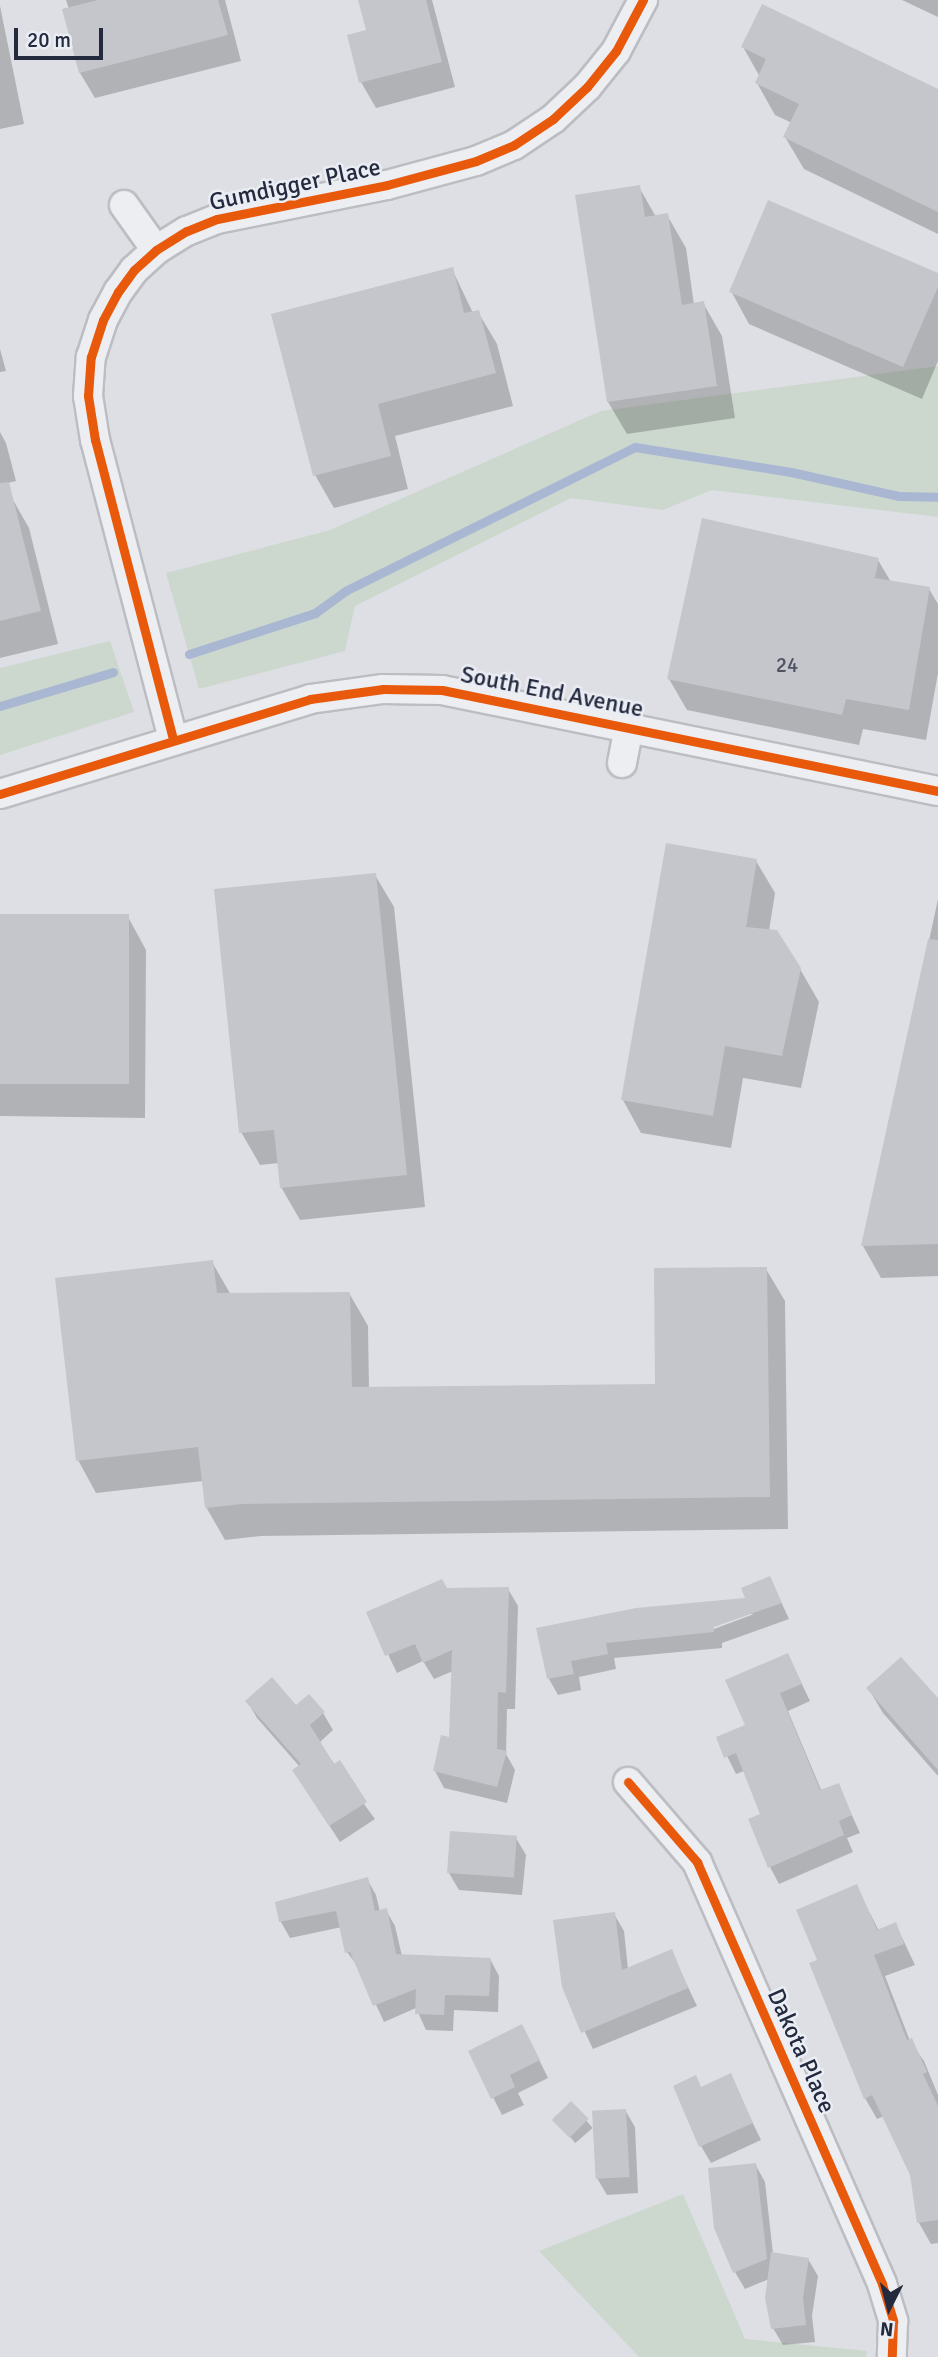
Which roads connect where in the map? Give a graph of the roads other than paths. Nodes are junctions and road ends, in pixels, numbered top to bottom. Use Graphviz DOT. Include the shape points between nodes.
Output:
graph roads {
  1 [pos="643,0"];
  2 [pos="124,205"];
  3 [pos="156,250"];
  4 [pos="629,727"];
  5 [pos="173,739"];
  6 [pos="622,763"];
  7 [pos="938,791"];
  8 [pos="0,794"];
  9 [pos="628,1782"];
  10 [pos="892,2357"];
  1 -- 3 [label="street, Gumdigger Place" via="616,51 587,87 553,119 514,145 476,161 387,185 217,219"];
  2 -- 3 [label="street"];
  3 -- 5 [label="street, Gumdigger Place" via="134,270 103,320 91,357 88,396 95,440"];
  4 -- 5 [label="street, South End Avenue" via="442,690 383,689 310,699"];
  4 -- 6 [label="street, South End Avenue"];
  4 -- 7 [label="street, South End Avenue"];
  5 -- 8 [label="street, South End Avenue"];
  9 -- 10 [label="street, Dakota Place" via="697,1862 881,2284 892,2322"];
}
